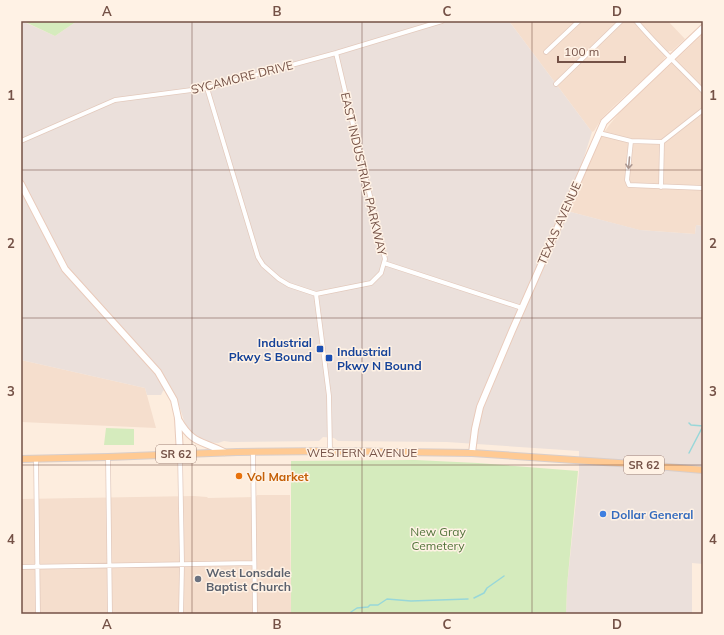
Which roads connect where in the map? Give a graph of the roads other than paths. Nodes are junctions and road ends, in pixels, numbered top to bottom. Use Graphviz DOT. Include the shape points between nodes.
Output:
graph roads {
  1 [pos="442,21"];
  2 [pos="579,21"];
  3 [pos="621,21"];
  4 [pos="636,21"];
  5 [pos="703,28"];
  6 [pos="546,52"];
  7 [pos="336,53"];
  8 [pos="671,58"];
  9 [pos="556,84"];
  10 [pos="207,88"];
  11 [pos="703,91"];
  12 [pos="703,110"];
  13 [pos="599,133"];
  14 [pos="21,141"];
  15 [pos="631,141"];
  16 [pos="662,142"];
  17 [pos="21,184"];
  18 [pos="661,187"];
  19 [pos="703,188"];
  20 [pos="384,263"];
  21 [pos="316,294"];
  22 [pos="522,308"];
  23 [pos="178,418"];
  24 [pos="330,451"];
  25 [pos="224,452"];
  26 [pos="253,452"];
  27 [pos="472,453"];
  28 [pos="180,454"];
  29 [pos="108,457"];
  30 [pos="21,459"];
  31 [pos="36,459"];
  32 [pos="703,470"];
  33 [pos="254,563"];
  34 [pos="182,564"];
  35 [pos="109,565"];
  36 [pos="37,566"];
  37 [pos="21,567"];
  38 [pos="38,614"];
  39 [pos="110,614"];
  40 [pos="181,614"];
  41 [pos="254,614"];
  1 -- 7 [label="street, SYCAMORE DRIVE"];
  2 -- 6 [label="street"];
  3 -- 9 [label="street"];
  4 -- 8 [label="street"];
  5 -- 8 [label="street, TEXAS AVENUE"];
  7 -- 10 [label="street, SYCAMORE DRIVE"];
  7 -- 20 [label="street, EAST INDUSTRIAL PARKWAY"];
  8 -- 11 [label="street"];
  8 -- 13 [label="street, TEXAS AVENUE" via="610,115"];
  10 -- 14 [label="street, SYCAMORE DRIVE" via="115,100"];
  10 -- 21 [label="street" via="258,257 279,279"];
  12 -- 16 [label="street"];
  13 -- 15 [label="street"];
  13 -- 22 [label="street, TEXAS AVENUE"];
  15 -- 16 [label="street"];
  15 -- 18 [label="street, one-way" via="627,180 629,185"];
  16 -- 18 [label="street"];
  17 -- 23 [label="street" via="64,269 158,372 174,400"];
  18 -- 19 [label="street"];
  20 -- 21 [label="street, EAST INDUSTRIAL PARKWAY" via="381,273 370,283"];
  20 -- 22 [label="street"];
  21 -- 24 [label="street" via="329,396"];
  22 -- 27 [label="street, TEXAS AVENUE" via="480,407"];
  23 -- 25 [label="street" via="194,439"];
  23 -- 28 [label="street"];
  24 -- 26 [label="main road, WESTERN AVENUE / SR 62"];
  24 -- 27 [label="main road, WESTERN AVENUE / SR 62"];
  25 -- 26 [label="main road, WESTERN AVENUE / SR 62"];
  25 -- 28 [label="main road, WESTERN AVENUE / SR 62"];
  26 -- 33 [label="street"];
  27 -- 32 [label="main road, WESTERN AVENUE / SR 62"];
  28 -- 29 [label="main road, WESTERN AVENUE / SR 62"];
  28 -- 34 [label="street"];
  29 -- 31 [label="main road, WESTERN AVENUE / SR 62"];
  29 -- 35 [label="street"];
  30 -- 31 [label="main road, WESTERN AVENUE / SR 62"];
  31 -- 36 [label="street"];
  33 -- 34 [label="street"];
  33 -- 41 [label="street"];
  34 -- 35 [label="street"];
  34 -- 40 [label="street"];
  35 -- 36 [label="street"];
  35 -- 39 [label="street"];
  36 -- 37 [label="street"];
  36 -- 38 [label="street"];
}
